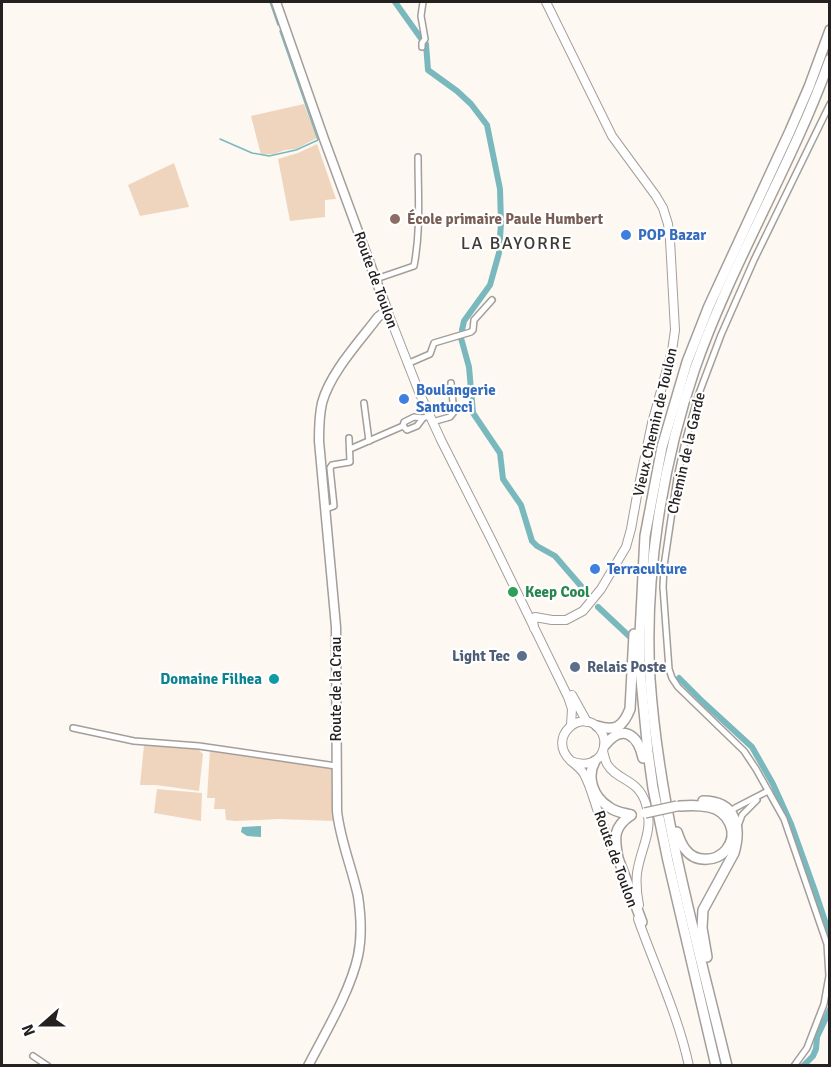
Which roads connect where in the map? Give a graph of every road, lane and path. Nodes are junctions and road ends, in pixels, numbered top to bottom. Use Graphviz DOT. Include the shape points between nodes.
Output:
graph roads {
  1 [pos="276,2"];
  2 [pos="423,2"];
  3 [pos="546,2"];
  4 [pos="830,30"];
  5 [pos="423,43"];
  6 [pos="830,59"];
  7 [pos="830,104"];
  8 [pos="418,157"];
  9 [pos="376,279"];
  10 [pos="380,292"];
  11 [pos="492,300"];
  12 [pos="387,310"];
  13 [pos="378,317"];
  14 [pos="407,363"];
  15 [pos="451,383"];
  16 [pos="364,403"];
  17 [pos="428,418"];
  18 [pos="350,438"];
  19 [pos="369,441"];
  20 [pos="350,448"];
  21 [pos="326,509"];
  22 [pos="645,536"];
  23 [pos="496,550"];
  24 [pos="652,584"];
  25 [pos="534,623"];
  26 [pos="587,722"];
  27 [pos="571,725"];
  28 [pos="597,726"];
  29 [pos="73,728"];
  30 [pos="604,748"];
  31 [pos="572,761"];
  32 [pos="595,761"];
  33 [pos="336,766"];
  34 [pos="768,792"];
  35 [pos="592,793"];
  36 [pos="679,806"];
  37 [pos="631,815"];
  38 [pos="733,815"];
  39 [pos="642,922"];
  40 [pos="654,962"];
  41 [pos="33,1056"];
  42 [pos="48,1065"];
  43 [pos="308,1065"];
  44 [pos="689,1065"];
  45 [pos="714,1065"];
  46 [pos="728,1065"];
  47 [pos="794,1065"];
  1 -- 9 [label="main road, Route de Toulon"];
  2 -- 5 [label="street"];
  3 -- 25 [label="main road, Vieux Chemin de Toulon" via="612,136 663,208 670,240 675,330 626,547 583,612 566,620"];
  4 -- 22 [label="highway" via="794,122 687,362 662,447"];
  6 -- 24 [label="highway" via="800,135 696,365 671,449"];
  7 -- 34 [label="street, Chemin de la Garde" via="709,363 684,446 664,566 664,614 672,678 744,751"];
  8 -- 9 [label="street" via="418,246 414,266"];
  9 -- 10 [label="main road, Route de Toulon"];
  10 -- 12 [label="main road, Route de Toulon"];
  10 -- 13 [label="main road"];
  11 -- 14 [label="street" via="474,320 471,332 434,343 430,354"];
  12 -- 13 [label="main road, Route de la Crau"];
  12 -- 14 [label="main road, Route de Toulon"];
  13 -- 21 [label="main road, Route de la Crau" via="330,382 322,405 319,441"];
  14 -- 17 [label="main road, Route de Toulon"];
  15 -- 17 [label="street" via="454,412 450,417"];
  16 -- 19 [label="street"];
  17 -- 19 [label="street" via="407,430 403,426"];
  17 -- 23 [label="main road, Route de Toulon"];
  18 -- 20 [label="street"];
  19 -- 20 [label="street"];
  20 -- 21 [label="street" via="350,462 330,468 334,506"];
  21 -- 33 [label="main road, Route de la Crau" via="336,627"];
  22 -- 28 [label="highway" via="630,709 618,727"];
  22 -- 45 [label="highway" via="640,634 648,752"];
  23 -- 25 [label="main road, Route de Toulon"];
  23 -- 25 [label="main road, Route de Toulon"];
  24 -- 38 [label="highway" via="661,742 674,819 684,849 702,860 726,851"];
  24 -- 46 [label="highway" via="650,676 666,804"];
  25 -- 26 [label="main road, Route de Toulon"];
  25 -- 27 [label="main road, Route de Toulon" via="570,703"];
  26 -- 27 [label="main road"];
  26 -- 28 [label="main road"];
  27 -- 31 [label="main road" via="562,743"];
  28 -- 30 [label="main road" via="604,738"];
  29 -- 33 [label="street" via="134,741 199,746"];
  30 -- 32 [label="main road"];
  30 -- 39 [label="main road, Route de Toulon" via="610,768 635,786 647,807 649,828 637,876"];
  30 -- 45 [label="highway" via="611,737 622,734 633,736 641,747 659,845"];
  31 -- 32 [label="main road"];
  31 -- 35 [label="main road, Route de Toulon" via="583,772"];
  32 -- 37 [label="highway" via="590,778 599,797 609,808"];
  33 -- 43 [label="main road, Route de la Crau" via="339,827 358,896 360,937 349,983"];
  34 -- 38 [label="street"];
  34 -- 38 [label="street"];
  34 -- 47 [label="street, Chemin de la Garde" via="784,819 827,944 829,976 824,1004 807,1048"];
  35 -- 37 [label="highway" via="608,811"];
  35 -- 40 [label="main road, Route de Toulon"];
  36 -- 37 [label="highway, bridge"];
  36 -- 38 [label="highway" via="707,806"];
  36 -- 38 [label="highway" via="710,801 722,804"];
  37 -- 39 [label="highway" via="620,823 615,840"];
  38 -- 46 [label="highway" via="737,829 735,853 704,910 702,928"];
  39 -- 40 [label="main road, Route de Toulon"];
  40 -- 44 [label="main road, Route de Toulon"];
  41 -- 42 [label="street"];
}
